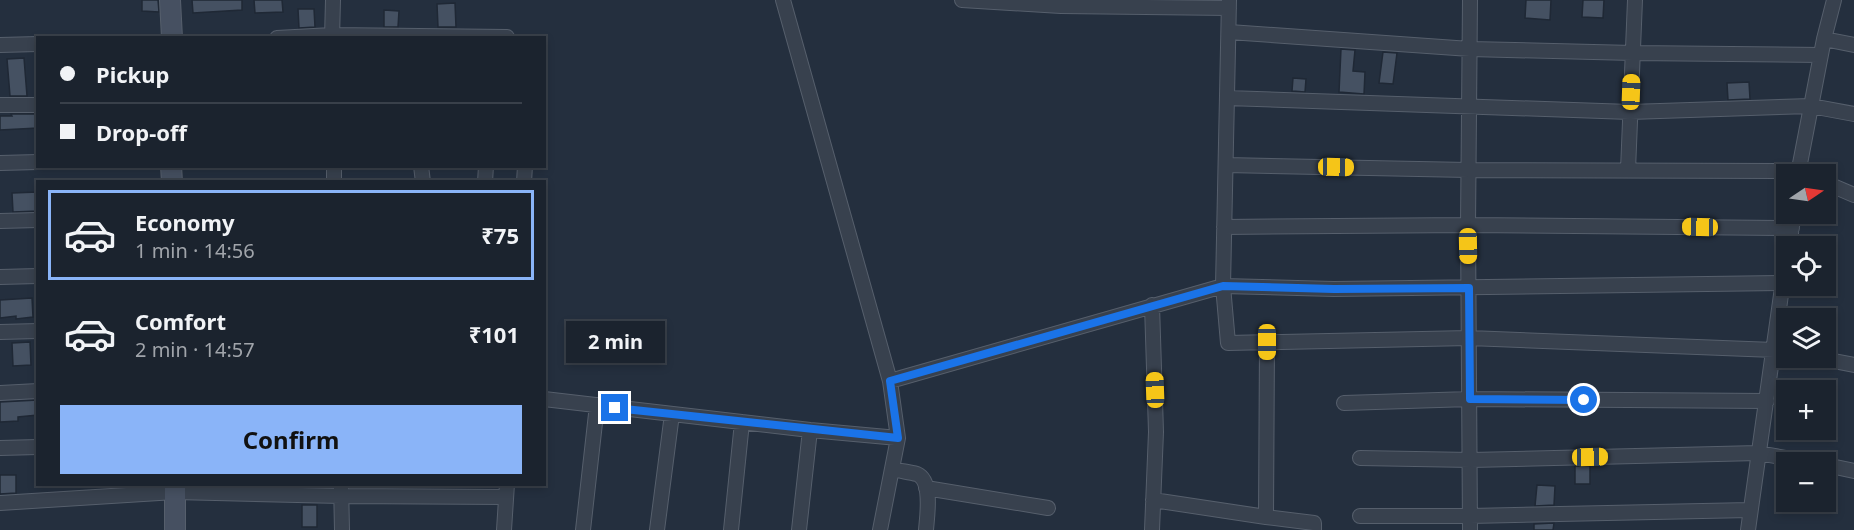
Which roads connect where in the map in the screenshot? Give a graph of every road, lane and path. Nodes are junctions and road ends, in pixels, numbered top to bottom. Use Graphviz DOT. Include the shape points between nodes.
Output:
graph roads {
  1 [pos="170,0"];
  2 [pos="333,0"];
  3 [pos="783,0"];
  4 [pos="962,0"];
  5 [pos="1470,0"];
  6 [pos="1635,0"];
  7 [pos="1834,0"];
  8 [pos="1229,4"];
  9 [pos="1229,32"];
  10 [pos="172,36"];
  11 [pos="332,36"];
  12 [pos="1824,39"];
  13 [pos="36,44"];
  14 [pos="0,45"];
  15 [pos="1854,45"];
  16 [pos="1470,49"];
  17 [pos="1633,53"];
  18 [pos="1821,55"];
  19 [pos="1227,98"];
  20 [pos="0,105"];
  21 [pos="36,105"];
  22 [pos="1469,106"];
  23 [pos="1811,106"];
  24 [pos="1630,112"];
  25 [pos="1854,114"];
  26 [pos="36,162"];
  27 [pos="0,163"];
  28 [pos="1801,164"];
  29 [pos="1226,165"];
  30 [pos="1468,170"];
  31 [pos="1628,170"];
  32 [pos="1776,173"];
  33 [pos="1836,187"];
  34 [pos="1854,195"];
  35 [pos="36,220"];
  36 [pos="0,221"];
  37 [pos="1793,224"];
  38 [pos="1468,225"];
  39 [pos="1224,227"];
  40 [pos="1792,228"];
  41 [pos="1791,236"];
  42 [pos="36,276"];
  43 [pos="0,277"];
  44 [pos="1776,283"];
  45 [pos="1223,286"];
  46 [pos="1469,288"];
  47 [pos="1152,305"];
  48 [pos="36,331"];
  49 [pos="0,332"];
  50 [pos="1469,338"];
  51 [pos="1267,342"];
  52 [pos="1776,351"];
  53 [pos="1836,361"];
  54 [pos="1854,365"];
  55 [pos="1776,366"];
  56 [pos="890,381"];
  57 [pos="36,391"];
  58 [pos="0,393"];
  59 [pos="546,399"];
  60 [pos="1470,399"];
  61 [pos="1767,400"];
  62 [pos="1344,403"];
  63 [pos="597,405"];
  64 [pos="672,414"];
  65 [pos="742,422"];
  66 [pos="810,430"];
  67 [pos="898,438"];
  68 [pos="36,447"];
  69 [pos="0,448"];
  70 [pos="1758,453"];
  71 [pos="1776,456"];
  72 [pos="1360,458"];
  73 [pos="1471,460"];
  74 [pos="1836,467"];
  75 [pos="892,469"];
  76 [pos="1854,471"];
  77 [pos="175,488"];
  78 [pos="926,488"];
  79 [pos="341,490"];
  80 [pos="507,490"];
  81 [pos="1153,500"];
  82 [pos="0,503"];
  83 [pos="1048,508"];
  84 [pos="1750,510"];
  85 [pos="1360,516"];
  86 [pos="1266,518"];
  87 [pos="1470,523"];
  88 [pos="176,530"];
  89 [pos="342,530"];
  90 [pos="504,530"];
  91 [pos="583,530"];
  92 [pos="657,530"];
  93 [pos="731,530"];
  94 [pos="800,530"];
  95 [pos="880,530"];
  96 [pos="926,530"];
  97 [pos="1152,530"];
  98 [pos="1314,530"];
  99 [pos="1748,530"];
  1 -- 10 [label="street"];
  2 -- 11 [label="street"];
  3 -- 56 [label="street"];
  4 -- 8 [label="street" via="1061,6"];
  5 -- 16 [label="street"];
  6 -- 17 [label="street"];
  7 -- 12 [label="street"];
  8 -- 9 [label="street"];
  9 -- 16 [label="street"];
  9 -- 19 [label="street"];
  12 -- 15 [label="street"];
  12 -- 18 [label="street"];
  13 -- 14 [label="street"];
  16 -- 17 [label="street"];
  16 -- 22 [label="street"];
  17 -- 18 [label="street"];
  17 -- 24 [label="street"];
  18 -- 23 [label="street"];
  19 -- 22 [label="street"];
  19 -- 29 [label="street"];
  20 -- 21 [label="street"];
  22 -- 24 [label="street"];
  22 -- 30 [label="street"];
  23 -- 24 [label="street"];
  23 -- 25 [label="street"];
  23 -- 28 [label="street"];
  24 -- 31 [label="street"];
  26 -- 27 [label="street"];
  29 -- 30 [label="street"];
  29 -- 39 [label="street"];
  30 -- 31 [label="street"];
  30 -- 38 [label="street"];
  31 -- 32 [label="street"];
  33 -- 34 [label="street"];
  35 -- 36 [label="street"];
  37 -- 40 [label="street"];
  38 -- 39 [label="street"];
  38 -- 40 [label="street"];
  38 -- 46 [label="street"];
  39 -- 45 [label="street"];
  40 -- 41 [label="street"];
  42 -- 43 [label="street"];
  44 -- 46 [label="street"];
  45 -- 46 [label="street"];
  45 -- 47 [label="street"];
  45 -- 51 [label="street" via="1228,343"];
  46 -- 50 [label="street"];
  47 -- 56 [label="street"];
  47 -- 81 [label="street" via="1156,432"];
  48 -- 49 [label="street"];
  50 -- 51 [label="street"];
  50 -- 52 [label="street"];
  50 -- 60 [label="street"];
  51 -- 86 [label="street"];
  53 -- 54 [label="street"];
  55 -- 61 [label="street"];
  56 -- 67 [label="street"];
  57 -- 58 [label="street"];
  59 -- 63 [label="street"];
  60 -- 61 [label="street"];
  60 -- 62 [label="street"];
  60 -- 73 [label="street"];
  61 -- 70 [label="street"];
  63 -- 64 [label="street"];
  63 -- 91 [label="street"];
  64 -- 65 [label="street"];
  64 -- 92 [label="street"];
  65 -- 66 [label="street"];
  65 -- 93 [label="street"];
  66 -- 67 [label="street"];
  66 -- 94 [label="street"];
  67 -- 75 [label="street"];
  68 -- 69 [label="street"];
  70 -- 71 [label="street"];
  70 -- 73 [label="street"];
  70 -- 84 [label="street"];
  72 -- 73 [label="street"];
  73 -- 87 [label="street"];
  74 -- 76 [label="street"];
  75 -- 78 [label="street" via="918,475"];
  75 -- 95 [label="street"];
  77 -- 79 [label="street"];
  77 -- 82 [label="street"];
  77 -- 88 [label="street"];
  78 -- 83 [label="street"];
  78 -- 96 [label="street"];
  79 -- 80 [label="street"];
  79 -- 89 [label="street"];
  80 -- 90 [label="street"];
  81 -- 86 [label="street"];
  81 -- 97 [label="street"];
  84 -- 87 [label="street"];
  84 -- 99 [label="street"];
  85 -- 87 [label="street"];
  86 -- 98 [label="street" via="1314,524"];
}
